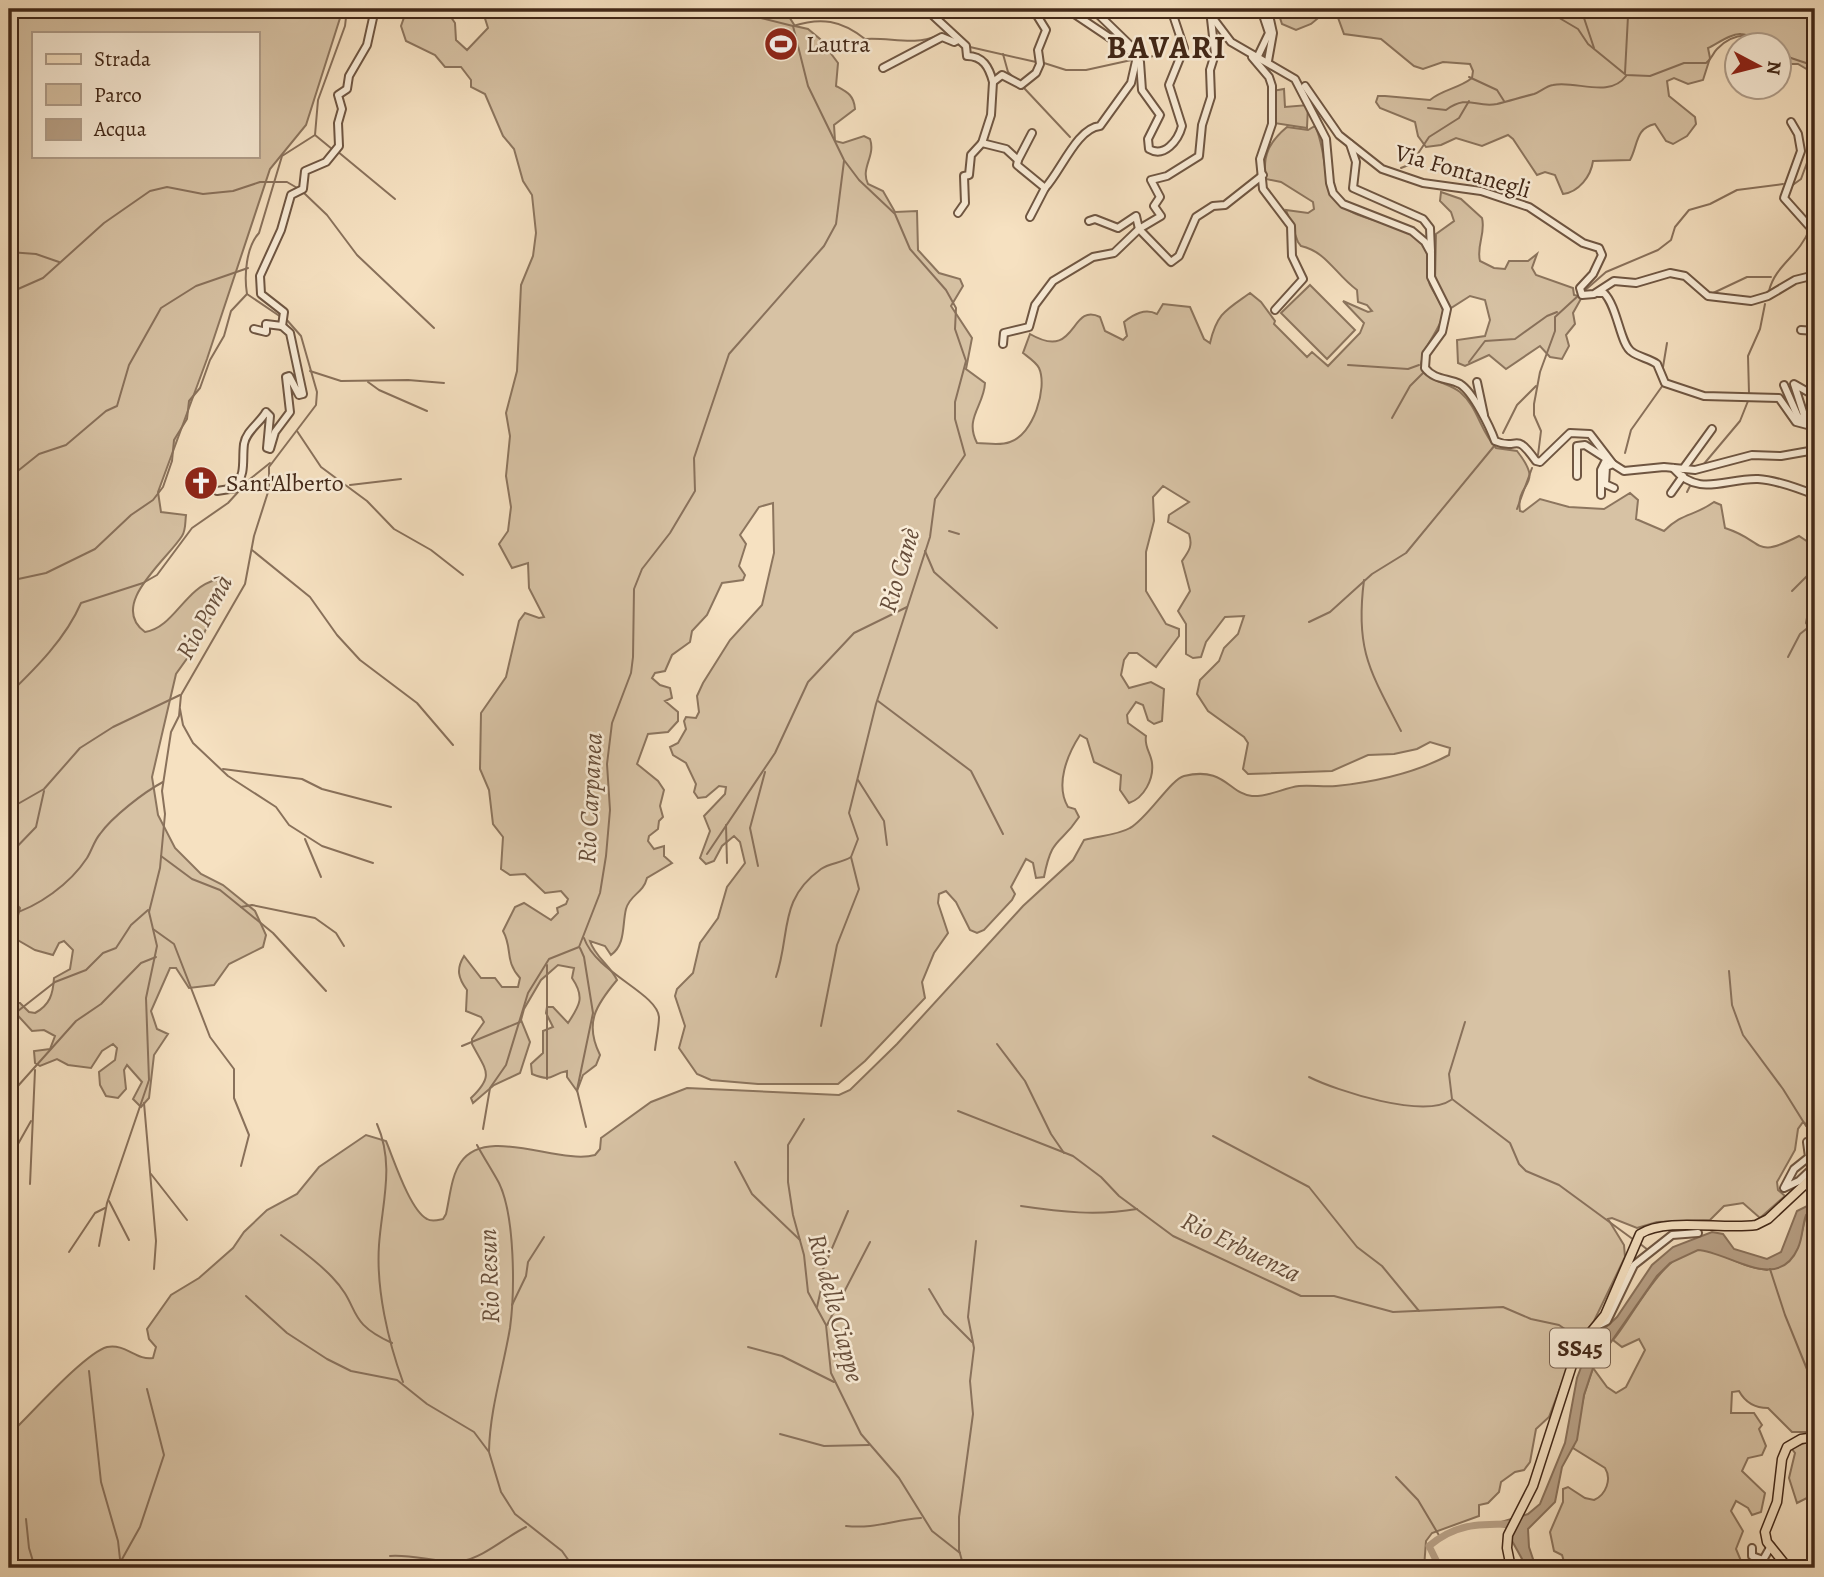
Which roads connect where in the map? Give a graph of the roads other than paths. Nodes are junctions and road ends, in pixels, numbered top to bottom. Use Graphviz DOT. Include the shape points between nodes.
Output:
graph roads {
  1 [pos="375,9"];
  2 [pos="885,9"];
  3 [pos="1033,9"];
  4 [pos="1067,9"];
  5 [pos="1171,9"];
  6 [pos="1206,9"];
  7 [pos="1263,9"];
  8 [pos="929,11"];
  9 [pos="1099,15"];
  10 [pos="1211,17"];
  11 [pos="958,40"];
  12 [pos="1136,57"];
  13 [pos="1254,57"];
  14 [pos="1268,61"];
  15 [pos="883,68"];
  16 [pos="1290,74"];
  17 [pos="993,82"];
  18 [pos="1791,122"];
  19 [pos="1032,133"];
  20 [pos="982,142"];
  21 [pos="1350,144"];
  22 [pos="1018,160"];
  23 [pos="1262,175"];
  24 [pos="1045,188"];
  25 [pos="958,214"];
  26 [pos="1030,217"];
  27 [pos="1089,221"];
  28 [pos="1815,227"];
  29 [pos="1139,229"];
  30 [pos="1431,253"];
  31 [pos="1815,275"];
  32 [pos="1594,294"];
  33 [pos="1275,310"];
  34 [pos="283,321"];
  35 [pos="254,329"];
  36 [pos="1801,330"];
  37 [pos="1815,331"];
  38 [pos="1003,344"];
  39 [pos="1477,382"];
  40 [pos="1784,385"];
  41 [pos="1815,396"];
  42 [pos="1484,417"];
  43 [pos="1814,423"];
  44 [pos="1712,429"];
  45 [pos="1815,450"];
  46 [pos="1610,462"];
  47 [pos="1683,473"];
  48 [pos="1577,476"];
  49 [pos="1614,488"];
  50 [pos="217,491"];
  51 [pos="1671,493"];
  52 [pos="1814,494"];
  53 [pos="1601,495"];
  54 [pos="1807,1142"];
  55 [pos="1815,1166"];
  56 [pos="1815,1175"];
  57 [pos="1698,1233"];
  58 [pos="1597,1325"];
  59 [pos="1815,1437"];
  60 [pos="1770,1546"];
  61 [pos="1752,1548"];
  62 [pos="1511,1568"];
  63 [pos="1788,1568"];
  1 -- 34 [label="street" via="367,45 346,89 338,95 342,109 338,147 325,163 305,171 303,189 291,195 260,276 261,294 283,311"];
  2 -- 8 [label="street"];
  3 -- 17 [label="street" via="1047,33 1039,48 1041,62 1036,72 1021,85 1002,75"];
  4 -- 12 [label="street"];
  5 -- 12 [label="street" via="1184,48 1169,85 1182,127 1162,152 1152,152 1148,145 1160,115 1141,88"];
  6 -- 10 [label="street"];
  7 -- 13 [label="street" via="1269,33"];
  7 -- 14 [label="street" via="1273,33"];
  8 -- 11 [label="street"];
  9 -- 12 [label="street" via="1135,50"];
  10 -- 13 [label="street" via="1227,39"];
  10 -- 29 [label="street" via="1215,54 1201,152 1182,168 1151,180 1160,197 1154,206 1161,216"];
  11 -- 15 [label="street" via="942,37"];
  11 -- 17 [label="street" via="966,46 967,56 986,64"];
  12 -- 24 [label="street" via="1131,82 1100,126 1077,139 1061,170"];
  13 -- 14 [label="street"];
  13 -- 23 [label="street" via="1272,86 1272,124 1261,156"];
  14 -- 16 [label="street"];
  16 -- 21 [label="street, Via Fontanegli" via="1297,76"];
  16 -- 30 [label="street" via="1304,92 1325,139 1334,193 1356,211 1412,231"];
  17 -- 20 [label="street" via="991,115"];
  18 -- 28 [label="street" via="1801,150 1784,198"];
  19 -- 22 [label="street"];
  20 -- 22 [label="street" via="1006,149"];
  20 -- 25 [label="street" via="971,155 969,175 964,176 965,202"];
  21 -- 30 [label="street" via="1356,162 1353,188 1423,219 1430,228"];
  21 -- 32 [label="street, Via Fontanegli" via="1390,172 1426,184 1481,191 1529,207 1583,243 1600,248 1602,256 1580,290 1582,295"];
  22 -- 24 [label="street" via="1017,165"];
  23 -- 29 [label="street" via="1225,205 1213,206 1196,217 1174,261 1166,260"];
  23 -- 33 [label="street" via="1263,189 1291,226 1292,256 1303,279"];
  24 -- 26 [label="street"];
  27 -- 29 [label="street" via="1118,228 1135,216"];
  29 -- 38 [label="street" via="1114,253 1097,255 1053,281 1035,305 1029,327 1004,333"];
  30 -- 42 [label="street" via="1431,277 1447,309 1442,332 1426,354 1425,368 1433,376 1461,385"];
  31 -- 32 [label="street" via="1751,300 1708,296 1685,276 1670,272 1636,283 1614,281"];
  32 -- 43 [label="street" via="1606,293 1630,352 1657,364 1665,383 1704,396 1779,398 1796,422"];
  34 -- 35 [label="street" via="265,324 266,332"];
  34 -- 50 [label="street" via="290,333 303,394 299,395 286,377 290,412 275,432 270,449 267,412 245,440 246,462 236,488"];
  36 -- 37 [label="street"];
  39 -- 42 [label="street"];
  40 -- 43 [label="street" via="1798,417"];
  41 -- 43 [label="street" via="1794,383 1804,415"];
  42 -- 46 [label="street" via="1495,441 1519,442 1536,461 1544,459 1563,437 1579,431 1597,439"];
  44 -- 47 [label="street"];
  45 -- 47 [label="street" via="1752,455"];
  46 -- 47 [label="street" via="1624,471 1673,468"];
  46 -- 48 [label="street" via="1585,445 1577,446"];
  46 -- 49 [label="street" via="1605,484"];
  46 -- 53 [label="street" via="1601,470"];
  47 -- 51 [label="street"];
  47 -- 52 [label="street" via="1692,484 1715,486 1728,480 1757,479"];
  54 -- 55 [label="street" via="1809,1157 1794,1169 1784,1188"];
  56 -- 58 [label="main road, SS45" via="1756,1225 1649,1229 1634,1243"];
  57 -- 58 [label="street" via="1665,1238 1634,1265 1607,1321"];
  58 -- 62 [label="main road, SS45" via="1574,1359 1524,1506 1508,1535"];
  59 -- 60 [label="main road" via="1793,1443 1782,1459 1777,1502 1765,1532"];
  60 -- 61 [label="street" via="1763,1560 1752,1556"];
  60 -- 63 [label="main road"];
}
